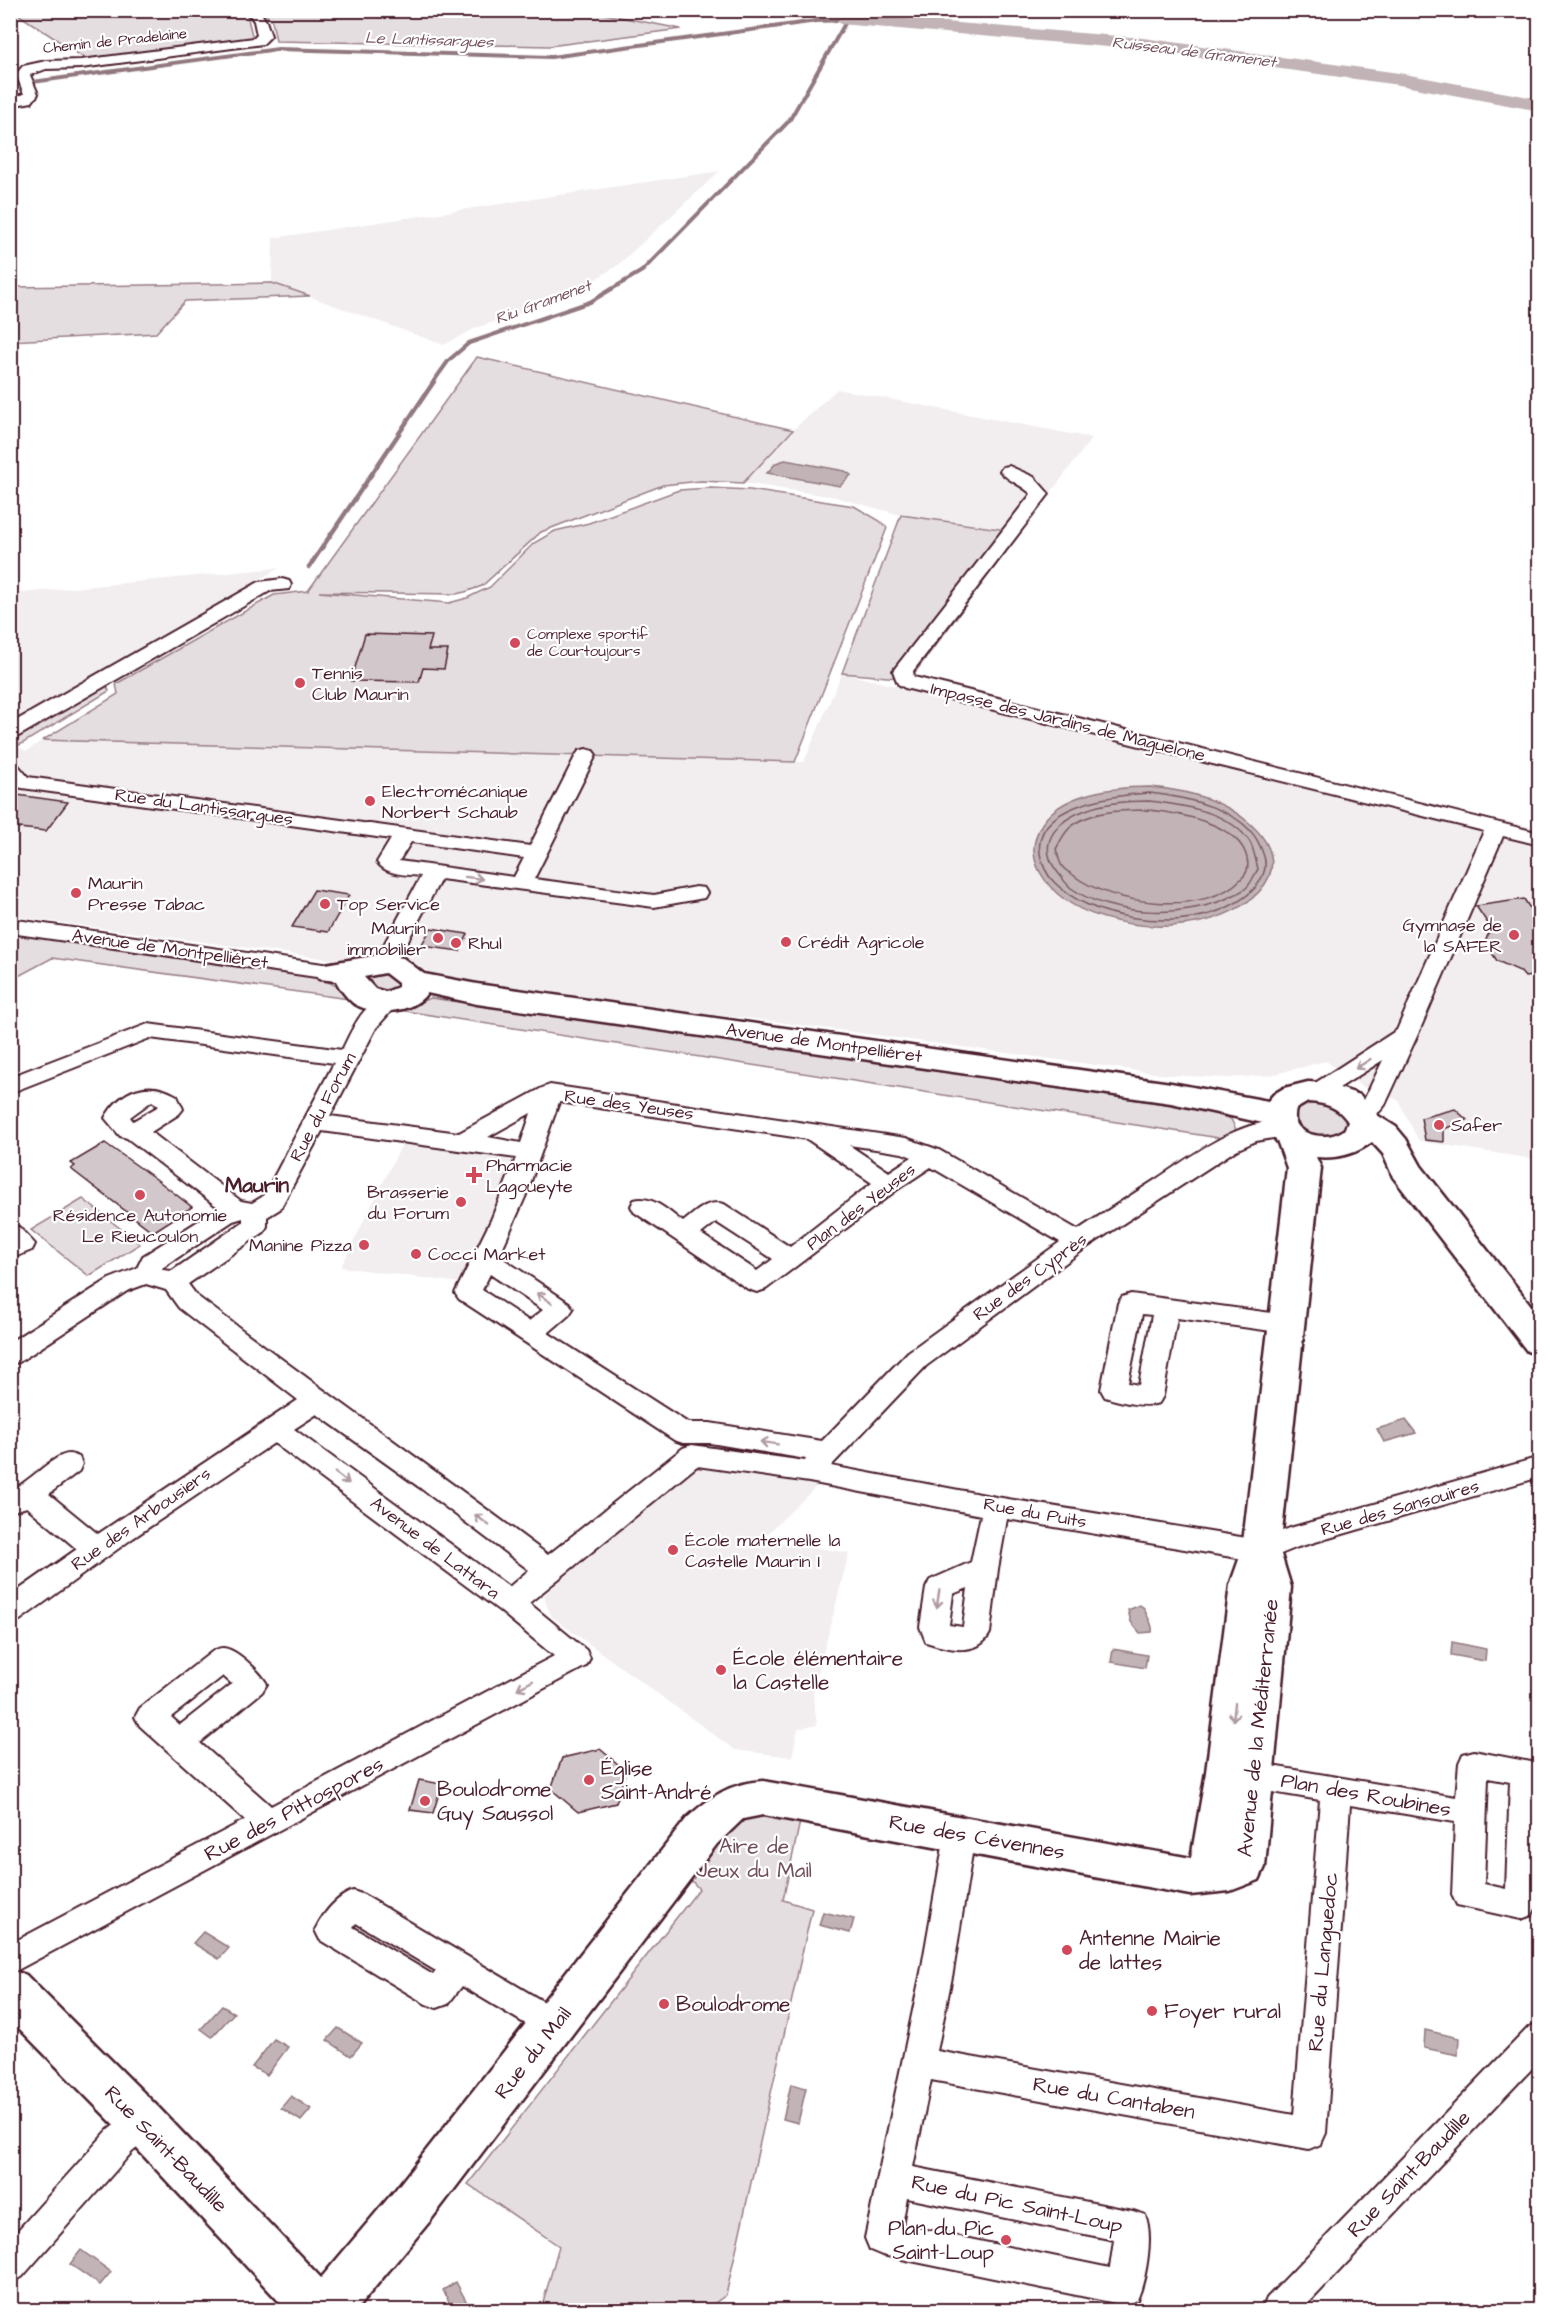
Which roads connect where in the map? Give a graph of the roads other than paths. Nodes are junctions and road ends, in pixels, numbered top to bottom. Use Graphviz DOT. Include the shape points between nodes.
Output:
graph roads {
  1 [pos="252,10"];
  2 [pos="10,102"];
  3 [pos="1009,471"];
  4 [pos="282,585"];
  5 [pos="10,733"];
  6 [pos="586,755"];
  7 [pos="10,768"];
  8 [pos="1496,828"];
  9 [pos="405,834"];
  10 [pos="1539,839"];
  11 [pos="536,853"];
  12 [pos="434,873"];
  13 [pos="520,884"];
  14 [pos="696,893"];
  15 [pos="10,926"];
  16 [pos="377,982"];
  17 [pos="1407,1034"];
  18 [pos="349,1058"];
  19 [pos="10,1086"];
  20 [pos="550,1093"];
  21 [pos="1171,1093"];
  22 [pos="1225,1103"];
  23 [pos="1362,1117"];
  24 [pos="315,1122"];
  25 [pos="1304,1129"];
  26 [pos="134,1131"];
  27 [pos="812,1132"];
  28 [pos="1251,1134"];
  29 [pos="462,1141"];
  30 [pos="530,1152"];
  31 [pos="931,1156"];
  32 [pos="1406,1169"];
  33 [pos="889,1183"];
  34 [pos="643,1206"];
  35 [pos="244,1211"];
  36 [pos="10,1233"];
  37 [pos="684,1234"];
  38 [pos="1078,1241"];
  39 [pos="10,1251"];
  40 [pos="791,1259"];
  41 [pos="487,1260"];
  42 [pos="162,1276"];
  43 [pos="1166,1308"];
  44 [pos="1287,1324"];
  45 [pos="530,1334"];
  46 [pos="1539,1342"];
  47 [pos="10,1355"];
  48 [pos="317,1401"];
  49 [pos="274,1429"];
  50 [pos="687,1444"];
  51 [pos="818,1462"];
  52 [pos="69,1464"];
  53 [pos="1539,1467"];
  54 [pos="16,1502"];
  55 [pos="996,1507"];
  56 [pos="97,1549"];
  57 [pos="1262,1551"];
  58 [pos="538,1563"];
  59 [pos="984,1569"];
  60 [pos="510,1603"];
  61 [pos="10,1612"];
  62 [pos="180,1742"];
  63 [pos="1240,1773"];
  64 [pos="1336,1791"];
  65 [pos="743,1798"];
  66 [pos="1470,1812"];
  67 [pos="269,1822"];
  68 [pos="960,1835"];
  69 [pos="1210,1873"];
  70 [pos="10,1960"];
  71 [pos="458,1967"];
  72 [pos="10,1989"];
  73 [pos="555,2025"];
  74 [pos="1539,2037"];
  75 [pos="919,2063"];
  76 [pos="143,2123"];
  77 [pos="1309,2133"];
  78 [pos="894,2179"];
  79 [pos="10,2265"];
  80 [pos="319,2310"];
  81 [pos="324,2310"];
  82 [pos="1279,2310"];
  1 -- 2 [label="street, Chemin de Pradelaine" via="264,36 258,41 36,67 23,74 31,94 27,99"];
  3 -- 8 [label="street, Impasse des Jardins de Maguelone" via="1028,481 1040,494 903,671 905,680"];
  4 -- 5 [label="street" via="266,586"];
  6 -- 11 [label="street"];
  7 -- 9 [label="street, Rue du Lantissargues" via="22,782"];
  8 -- 10 [label="street"];
  8 -- 17 [label="street"];
  9 -- 11 [label="street, Rue du Lantissargues"];
  9 -- 12 [label="street" via="388,862"];
  11 -- 13 [label="street"];
  12 -- 13 [label="street, one-way"];
  12 -- 16 [label="street"];
  13 -- 14 [label="street" via="654,901"];
  15 -- 16 [label="street, Avenue de Montpelliéret"];
  16 -- 18 [label="street, Rue du Forum"];
  16 -- 21 [label="street, Avenue de Montpelliéret"];
  17 -- 23 [label="street" via="1373,1104"];
  17 -- 25 [label="street, one-way"];
  18 -- 19 [label="street" via="148,1031"];
  18 -- 24 [label="street, Rue du Forum"];
  20 -- 27 [label="street, Rue des Yeuses"];
  20 -- 29 [label="street, Rue des Yeuses"];
  20 -- 30 [label="street"];
  21 -- 22 [label="street, Avenue de Montpelliéret"];
  21 -- 25 [label="street, Avenue de Montpelliéret"];
  22 -- 25 [label="street, Avenue de Montpelliéret" via="1268,1112"];
  22 -- 28 [label="street" via="1239,1113"];
  23 -- 25 [label="street" via="1347,1101"];
  23 -- 25 [label="street" via="1363,1128 1354,1140"];
  23 -- 32 [label="street" via="1387,1138"];
  24 -- 29 [label="street"];
  24 -- 35 [label="street, Rue du Forum" via="271,1203"];
  25 -- 28 [label="street, Rue des Cyprès"];
  25 -- 32 [label="street"];
  25 -- 44 [label="street, Avenue de la Méditerranée"];
  26 -- 35 [label="street"];
  27 -- 31 [label="street, Rue des Yeuses" via="906,1146"];
  27 -- 33 [label="street, Rue des Yeuses"];
  28 -- 38 [label="street, Rue des Cyprès" via="1228,1144"];
  29 -- 30 [label="street"];
  30 -- 41 [label="street"];
  31 -- 33 [label="street, Plan des Yeuses"];
  31 -- 38 [label="street, Rue des Yeuses"];
  32 -- 46 [label="street"];
  33 -- 40 [label="street, Plan des Yeuses"];
  34 -- 37 [label="street, Plan des Yeuses"];
  35 -- 42 [label="street, Rue du Forum" via="152,1262 149,1267"];
  36 -- 39 [label="street" via="23,1244"];
  37 -- 40 [label="street, Plan des Yeuses" via="715,1210"];
  37 -- 40 [label="street, Plan des Yeuses" via="757,1284"];
  38 -- 51 [label="street, Rue des Cyprès" via="917,1359"];
  41 -- 45 [label="street" via="468,1293"];
  45 -- 41 [label="street, one-way" via="560,1309"];
  42 -- 47 [label="street" via="118,1285"];
  42 -- 48 [label="street" via="188,1302"];
  43 -- 44 [label="street"];
  44 -- 57 [label="street, Avenue de la Méditerranée"];
  45 -- 50 [label="street"];
  48 -- 49 [label="street"];
  58 -- 48 [label="street, one-way"];
  49 -- 56 [label="street, Rue des Arbousiers"];
  49 -- 60 [label="street, Avenue de Lattara, one-way"];
  50 -- 51 [label="street, Rue du Puits"];
  50 -- 58 [label="street, Avenue de Lattara"];
  51 -- 55 [label="street, Rue du Puits"];
  52 -- 54 [label="street"];
  53 -- 57 [label="street, Rue des Sansouires" via="1290,1539"];
  54 -- 56 [label="street"];
  55 -- 57 [label="street, Rue du Puits"];
  55 -- 59 [label="street"];
  56 -- 61 [label="street, Rue des Arbousiers"];
  57 -- 63 [label="street, Avenue de la Méditerranée" via="1272,1587"];
  58 -- 60 [label="street, Avenue de Lattara"];
  60 -- 67 [label="street, Rue des Pittospores, one-way" via="576,1658"];
  62 -- 67 [label="street"];
  63 -- 64 [label="street, Plan des Roubines"];
  63 -- 69 [label="street, Avenue de la Méditerranée" via="1244,1867 1229,1875"];
  64 -- 66 [label="street, Plan des Roubines"];
  64 -- 77 [label="street, Rue du Languedoc"];
  65 -- 68 [label="street, Rue des Cévennes" via="763,1798"];
  65 -- 73 [label="street, Rue du Mail" via="727,1807 702,1832"];
  67 -- 70 [label="street, Rue des Pittospores"];
  68 -- 69 [label="street, Rue des Cévennes" via="1190,1877"];
  68 -- 75 [label="street, Rue du Pic Saint-Loup"];
  71 -- 73 [label="street"];
  72 -- 76 [label="street, Rue Saint-Baudille"];
  73 -- 81 [label="street, Rue du Mail" via="378,2250"];
  74 -- 82 [label="street, Rue Saint-Baudille"];
  75 -- 77 [label="street, Rue du Cantaben"];
  75 -- 78 [label="street, Rue du Pic Saint-Loup"];
  76 -- 79 [label="street" via="120,2141"];
  76 -- 80 [label="street, Rue Saint-Baudille"];
  78 -- 78 [label="street, Rue du Pic Saint-Loup" via="882,2238 1125,2288 1133,2227"];
}
